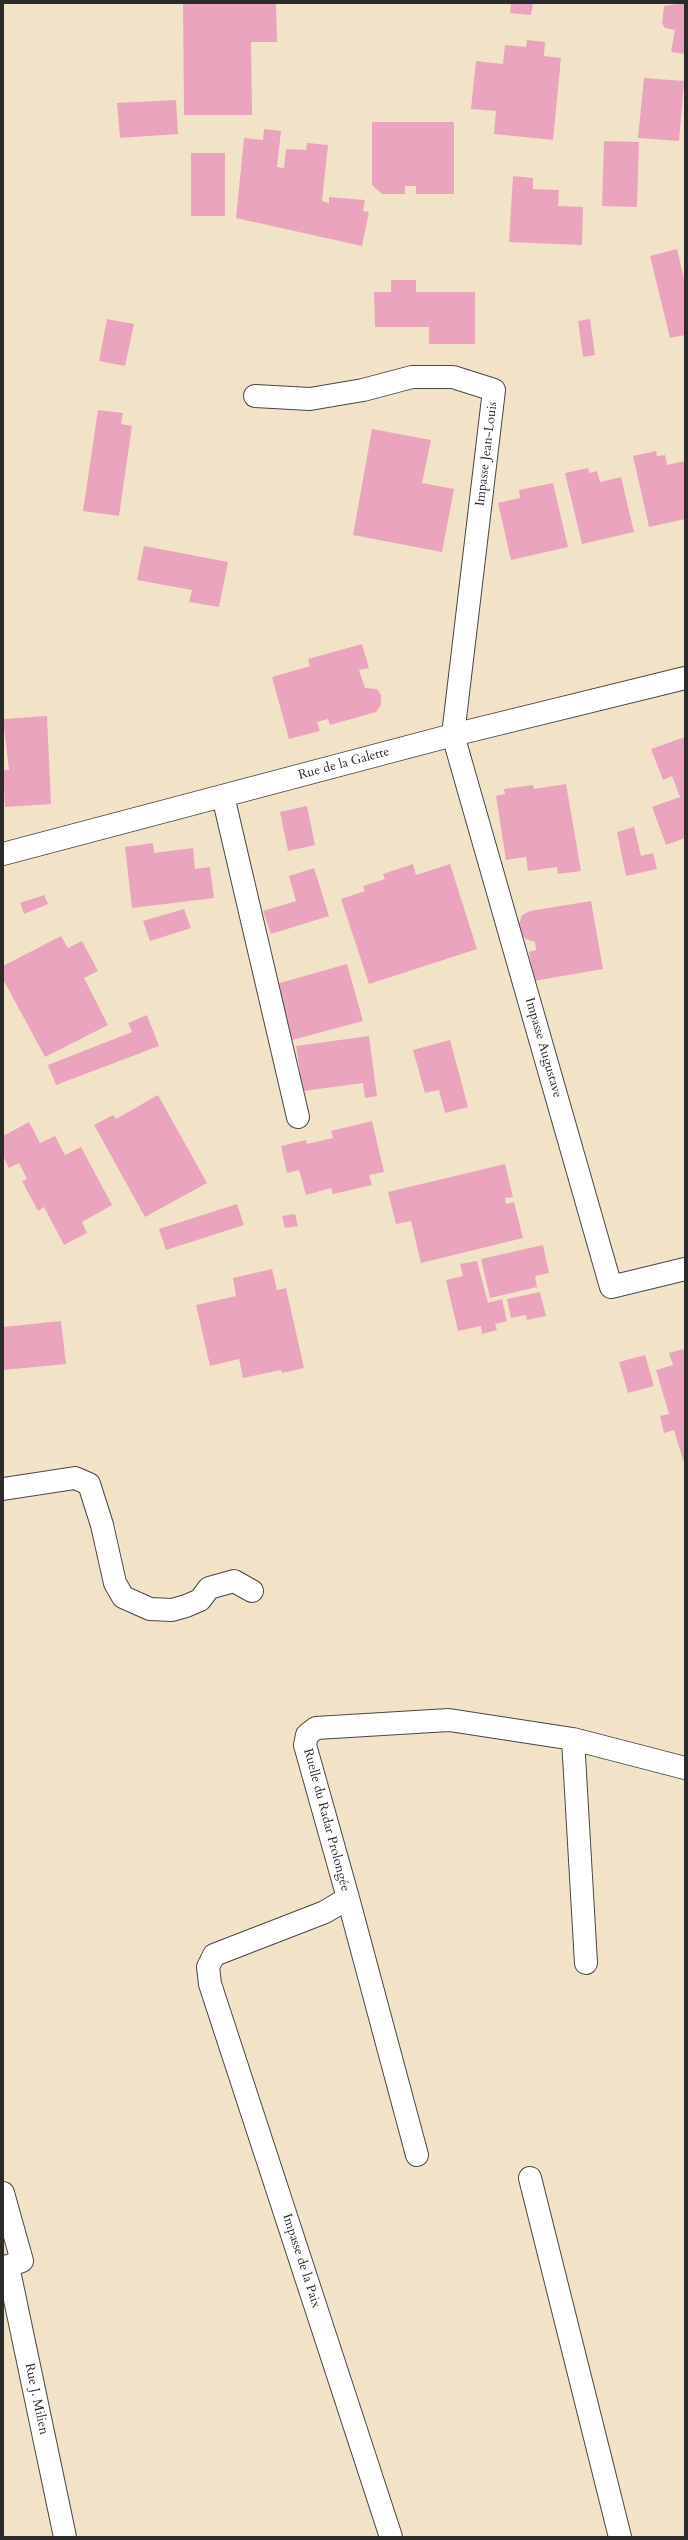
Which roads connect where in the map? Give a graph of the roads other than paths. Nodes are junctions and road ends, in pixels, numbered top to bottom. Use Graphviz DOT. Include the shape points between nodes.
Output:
graph roads {
  1 [pos="255,396"];
  2 [pos="685,678"];
  3 [pos="453,735"];
  4 [pos="223,796"];
  5 [pos="3,854"];
  6 [pos="298,1118"];
  7 [pos="685,1269"];
  8 [pos="3,1489"];
  9 [pos="252,1591"];
  10 [pos="573,1739"];
  11 [pos="685,1768"];
  12 [pos="348,1898"];
  13 [pos="586,1963"];
  14 [pos="210,1984"];
  15 [pos="417,2155"];
  16 [pos="530,2178"];
  17 [pos="3,2193"];
  18 [pos="6,2267"];
  19 [pos="65,2537"];
  20 [pos="391,2537"];
  21 [pos="620,2537"];
  1 -- 3 [label="street, Impasse Jean-Louis" via="310,399 363,390 412,377 453,377 494,390"];
  2 -- 3 [label="street, Rue de la Galette"];
  3 -- 4 [label="street, Rue de la Galette"];
  3 -- 7 [label="street, Impasse Augustave" via="611,1287"];
  4 -- 5 [label="street, Rue de la Galette"];
  4 -- 6 [label="street"];
  8 -- 9 [label="street" via="75,1478 89,1484 102,1525 115,1583 123,1597 150,1609 172,1610 186,1606 200,1600 209,1588 234,1581"];
  10 -- 11 [label="street, Ruelle du Radar Prolongée"];
  10 -- 12 [label="street, Ruelle du Radar Prolongée" via="449,1720 316,1728 307,1735 305,1745"];
  10 -- 13 [label="street"];
  12 -- 14 [label="street, Ruelle du Radar Prolongée" via="325,1912 214,1955 208,1967"];
  12 -- 15 [label="street"];
  14 -- 20 [label="street, Impasse de la Paix"];
  16 -- 21 [label="street"];
  17 -- 18 [label="street" via="22,2261"];
  18 -- 19 [label="street, Rue J. Milien"];
}
